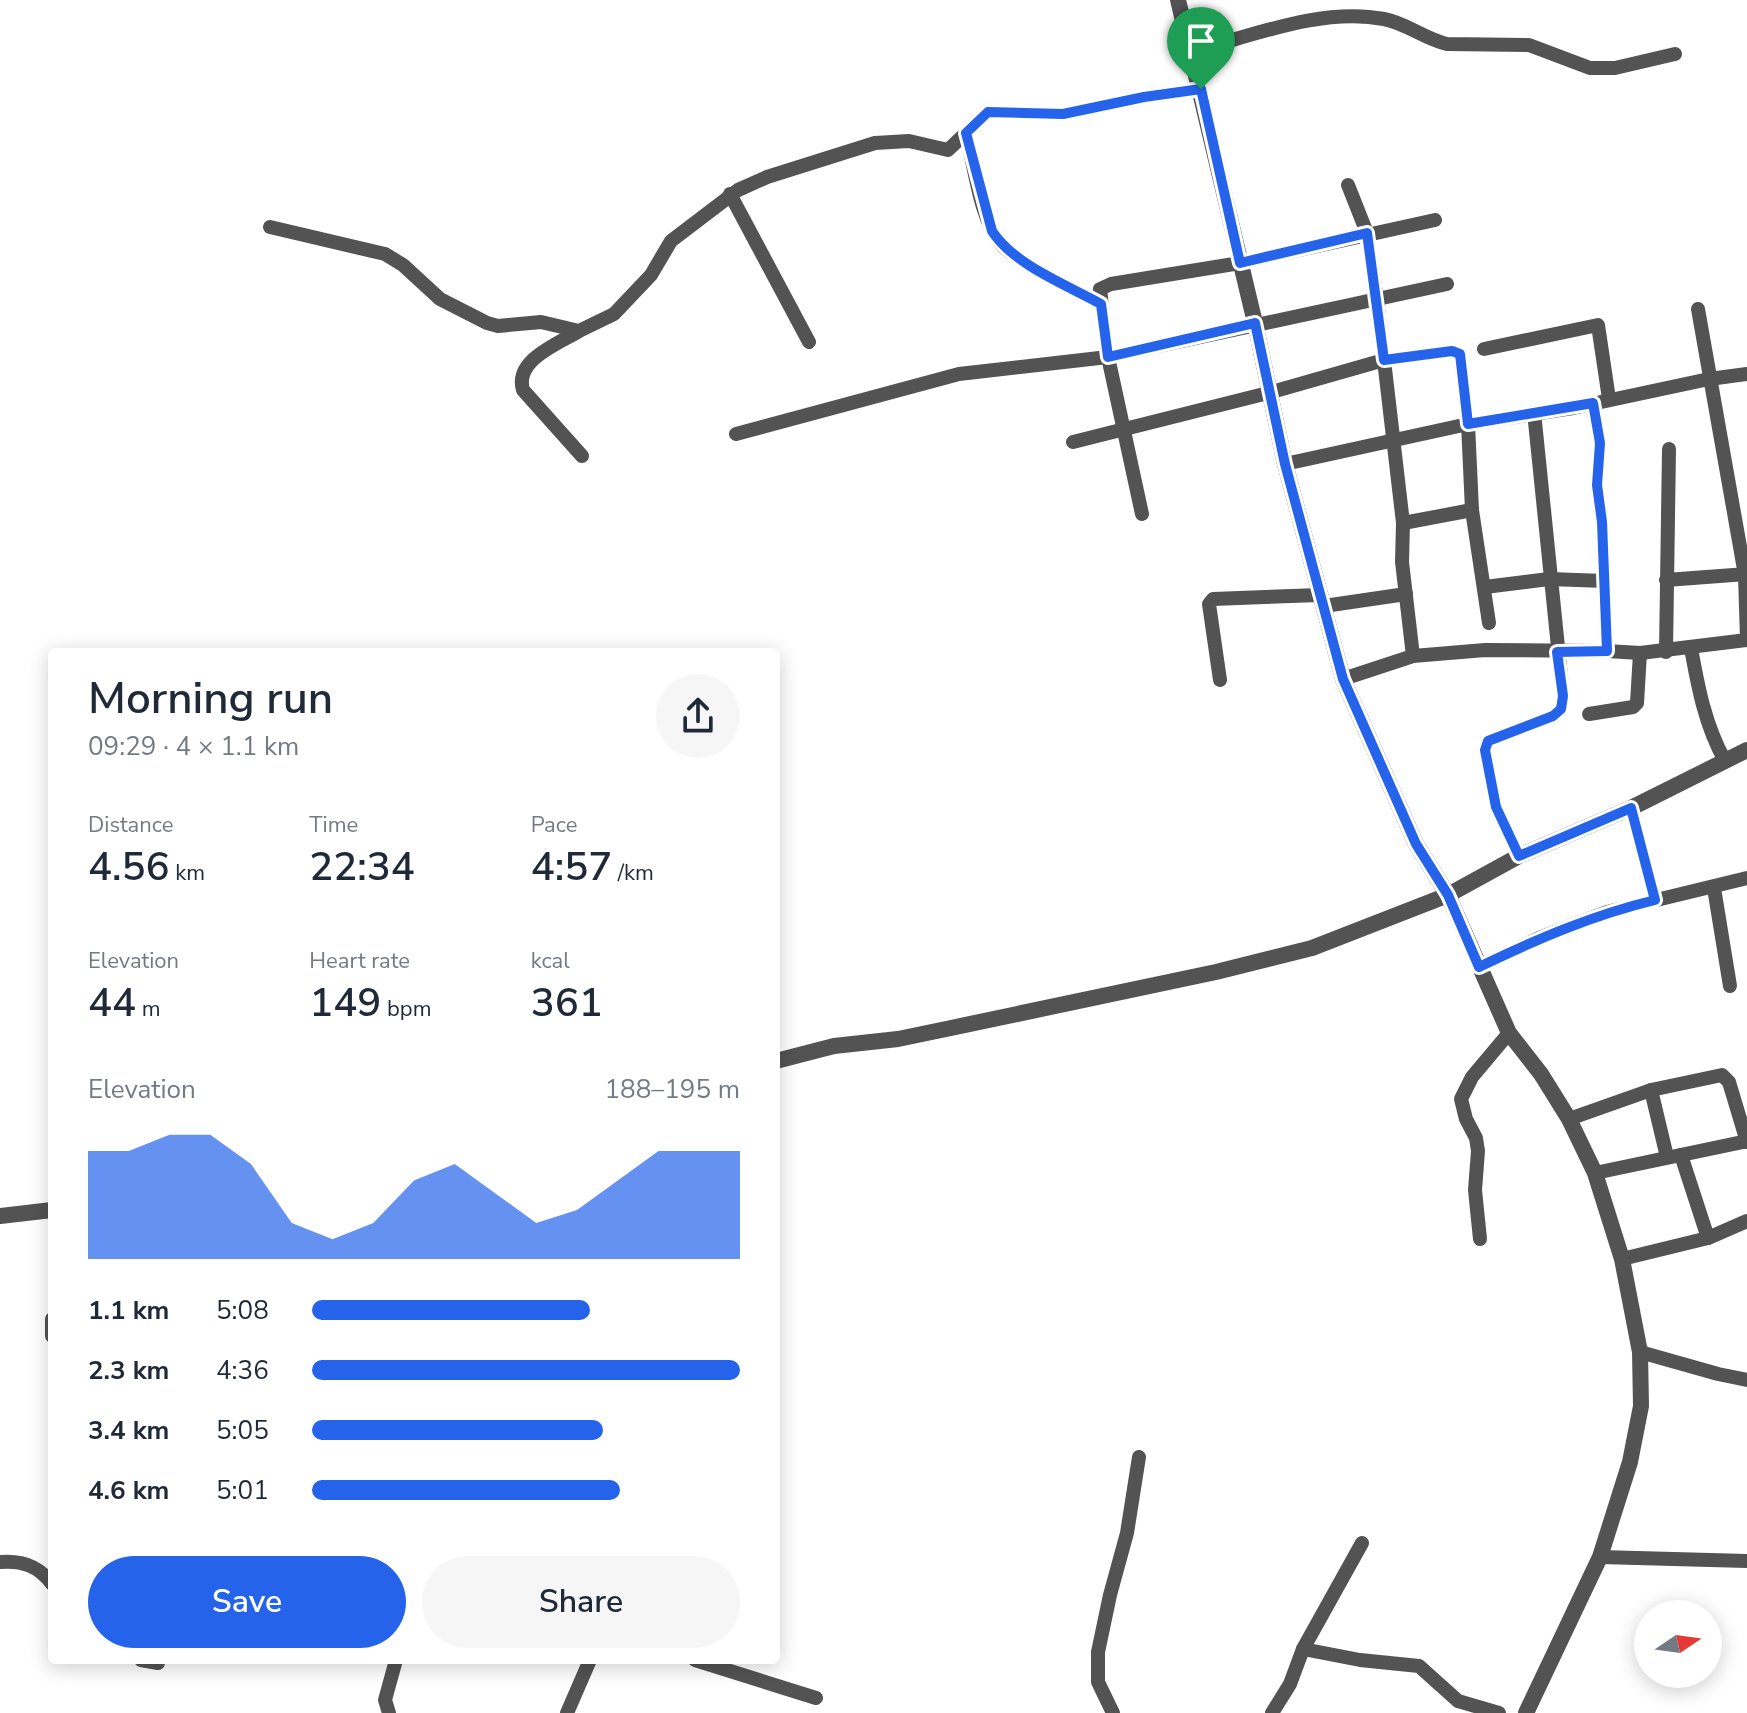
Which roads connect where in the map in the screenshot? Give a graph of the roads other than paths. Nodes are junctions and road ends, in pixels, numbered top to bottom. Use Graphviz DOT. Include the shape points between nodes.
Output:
graph roads {
  1 [pos="1178,0"];
  2 [pos="1191,52"];
  3 [pos="1675,54"];
  4 [pos="1201,89"];
  5 [pos="966,133"];
  6 [pos="1348,185"];
  7 [pos="730,194"];
  8 [pos="1435,220"];
  9 [pos="270,227"];
  10 [pos="1367,233"];
  11 [pos="1240,263"];
  12 [pos="1447,284"];
  13 [pos="1377,300"];
  14 [pos="1101,304"];
  15 [pos="1698,309"];
  16 [pos="1255,323"];
  17 [pos="579,331"];
  18 [pos="809,342"];
  19 [pos="1484,349"];
  20 [pos="1108,357"];
  21 [pos="1384,360"];
  22 [pos="1747,374"];
  23 [pos="1709,379"];
  24 [pos="1268,393"];
  25 [pos="1609,399"];
  26 [pos="1593,403"];
  27 [pos="1534,412"];
  28 [pos="1468,424"];
  29 [pos="1125,429"];
  30 [pos="736,434"];
  31 [pos="1392,441"];
  32 [pos="1073,442"];
  33 [pos="1669,449"];
  34 [pos="582,456"];
  35 [pos="1285,464"];
  36 [pos="1472,510"];
  37 [pos="1142,514"];
  38 [pos="1403,523"];
  39 [pos="1746,574"];
  40 [pos="1549,579"];
  41 [pos="1666,580"];
  42 [pos="1605,581"];
  43 [pos="1485,587"];
  44 [pos="1406,594"];
  45 [pos="1321,601"];
  46 [pos="1489,623"];
  47 [pos="1691,648"];
  48 [pos="1607,651"];
  49 [pos="1557,652"];
  50 [pos="1666,652"];
  51 [pos="1640,653"];
  52 [pos="1413,656"];
  53 [pos="1343,679"];
  54 [pos="1220,680"];
  55 [pos="1589,714"];
  56 [pos="1747,750"];
  57 [pos="1725,761"];
  58 [pos="1631,808"];
  59 [pos="1519,856"];
  60 [pos="1747,878"];
  61 [pos="1714,888"];
  62 [pos="1448,895"];
  63 [pos="1655,900"];
  64 [pos="1479,967"];
  65 [pos="1730,986"];
  66 [pos="1509,1033"];
  67 [pos="780,1060"];
  68 [pos="1651,1090"];
  69 [pos="1569,1119"];
  70 [pos="1747,1142"];
  71 [pos="1674,1156"];
  72 [pos="1595,1173"];
  73 [pos="48,1210"];
  74 [pos="0,1216"];
  75 [pos="1747,1221"];
  76 [pos="1708,1238"];
  77 [pos="1480,1239"];
  78 [pos="1622,1259"];
  79 [pos="1640,1352"];
  80 [pos="1747,1380"];
  81 [pos="1139,1457"];
  82 [pos="1362,1543"];
  83 [pos="1600,1557"];
  84 [pos="1747,1561"];
  85 [pos="0,1562"];
  86 [pos="48,1578"];
  87 [pos="1303,1649"];
  88 [pos="395,1664"];
  89 [pos="588,1664"];
  90 [pos="708,1664"];
  91 [pos="816,1698"];
  92 [pos="389,1713"];
  93 [pos="567,1713"];
  94 [pos="1113,1713"];
  95 [pos="1272,1713"];
  96 [pos="1499,1713"];
  97 [pos="1526,1713"];
  1 -- 2 [label="street"];
  2 -- 3 [label="street" via="1293,24 1356,14 1389,20 1447,44 1529,45 1590,68 1615,68"];
  2 -- 4 [label="street"];
  4 -- 5 [label="street" via="1063,114 988,112"];
  4 -- 11 [label="street"];
  5 -- 7 [label="street" via="948,150 909,141 875,143"];
  5 -- 14 [label="street" via="986,213 1001,245"];
  6 -- 10 [label="street"];
  7 -- 17 [label="street" via="671,241 651,275 614,314"];
  7 -- 18 [label="street"];
  8 -- 10 [label="street"];
  9 -- 17 [label="street" via="385,254 440,299 487,323 541,322"];
  10 -- 11 [label="street"];
  10 -- 13 [label="street"];
  11 -- 14 [label="street" via="1103,286"];
  11 -- 16 [label="street"];
  12 -- 13 [label="street"];
  13 -- 16 [label="street"];
  13 -- 21 [label="street"];
  14 -- 20 [label="street"];
  15 -- 23 [label="street"];
  16 -- 20 [label="street"];
  16 -- 24 [label="street"];
  17 -- 34 [label="street" via="533,360 520,379 523,390"];
  19 -- 25 [label="street" via="1598,325"];
  20 -- 29 [label="street"];
  20 -- 30 [label="street" via="959,374"];
  21 -- 24 [label="street"];
  21 -- 28 [label="street" via="1460,354"];
  21 -- 31 [label="street"];
  22 -- 23 [label="street"];
  23 -- 25 [label="street"];
  23 -- 39 [label="street"];
  24 -- 29 [label="street"];
  24 -- 35 [label="street"];
  25 -- 26 [label="street"];
  26 -- 27 [label="street"];
  26 -- 42 [label="street" via="1600,443 1597,485"];
  27 -- 28 [label="street"];
  27 -- 40 [label="street"];
  28 -- 31 [label="street"];
  28 -- 36 [label="street"];
  29 -- 32 [label="street"];
  29 -- 37 [label="street"];
  31 -- 35 [label="street"];
  31 -- 38 [label="street"];
  33 -- 41 [label="street"];
  35 -- 45 [label="street"];
  36 -- 38 [label="street"];
  36 -- 43 [label="street"];
  38 -- 44 [label="street"];
  39 -- 41 [label="street"];
  39 -- 47 [label="street" via="1747,640"];
  40 -- 42 [label="street"];
  40 -- 43 [label="street"];
  40 -- 49 [label="street"];
  41 -- 50 [label="street"];
  42 -- 48 [label="street"];
  43 -- 46 [label="street"];
  44 -- 45 [label="street"];
  44 -- 52 [label="street"];
  45 -- 53 [label="street"];
  45 -- 54 [label="street" via="1213,599 1209,604"];
  47 -- 50 [label="street"];
  47 -- 57 [label="street" via="1706,717"];
  48 -- 49 [label="street"];
  48 -- 51 [label="street"];
  49 -- 52 [label="street"];
  49 -- 59 [label="street" via="1561,709 1488,741 1485,750 1496,807"];
  50 -- 51 [label="street"];
  51 -- 55 [label="street" via="1637,703"];
  52 -- 53 [label="street"];
  53 -- 62 [label="street" via="1416,844"];
  56 -- 57 [label="street"];
  57 -- 58 [label="street"];
  58 -- 59 [label="street"];
  58 -- 63 [label="street"];
  59 -- 62 [label="street"];
  60 -- 61 [label="street"];
  61 -- 63 [label="street"];
  61 -- 65 [label="street"];
  62 -- 64 [label="street"];
  62 -- 67 [label="street" via="1312,948 1216,972"];
  63 -- 64 [label="street" via="1607,912"];
  64 -- 66 [label="street"];
  66 -- 69 [label="street"];
  66 -- 77 [label="street" via="1472,1077 1461,1099 1478,1151"];
  68 -- 69 [label="street"];
  68 -- 70 [label="street" via="1722,1075 1729,1082"];
  68 -- 71 [label="street"];
  69 -- 72 [label="street"];
  70 -- 71 [label="street"];
  71 -- 72 [label="street"];
  71 -- 76 [label="street"];
  72 -- 78 [label="street"];
  73 -- 74 [label="street"];
  75 -- 76 [label="street"];
  76 -- 78 [label="street"];
  78 -- 79 [label="street"];
  79 -- 80 [label="street"];
  79 -- 83 [label="street" via="1641,1406 1630,1462"];
  81 -- 94 [label="street" via="1098,1652 1098,1682"];
  82 -- 87 [label="street"];
  83 -- 84 [label="street"];
  83 -- 97 [label="street"];
  85 -- 86 [label="street" via="29,1564"];
  87 -- 95 [label="street"];
  87 -- 96 [label="street" via="1419,1666 1458,1701"];
  88 -- 92 [label="street" via="385,1700"];
  89 -- 93 [label="street"];
  90 -- 91 [label="street"];
}
